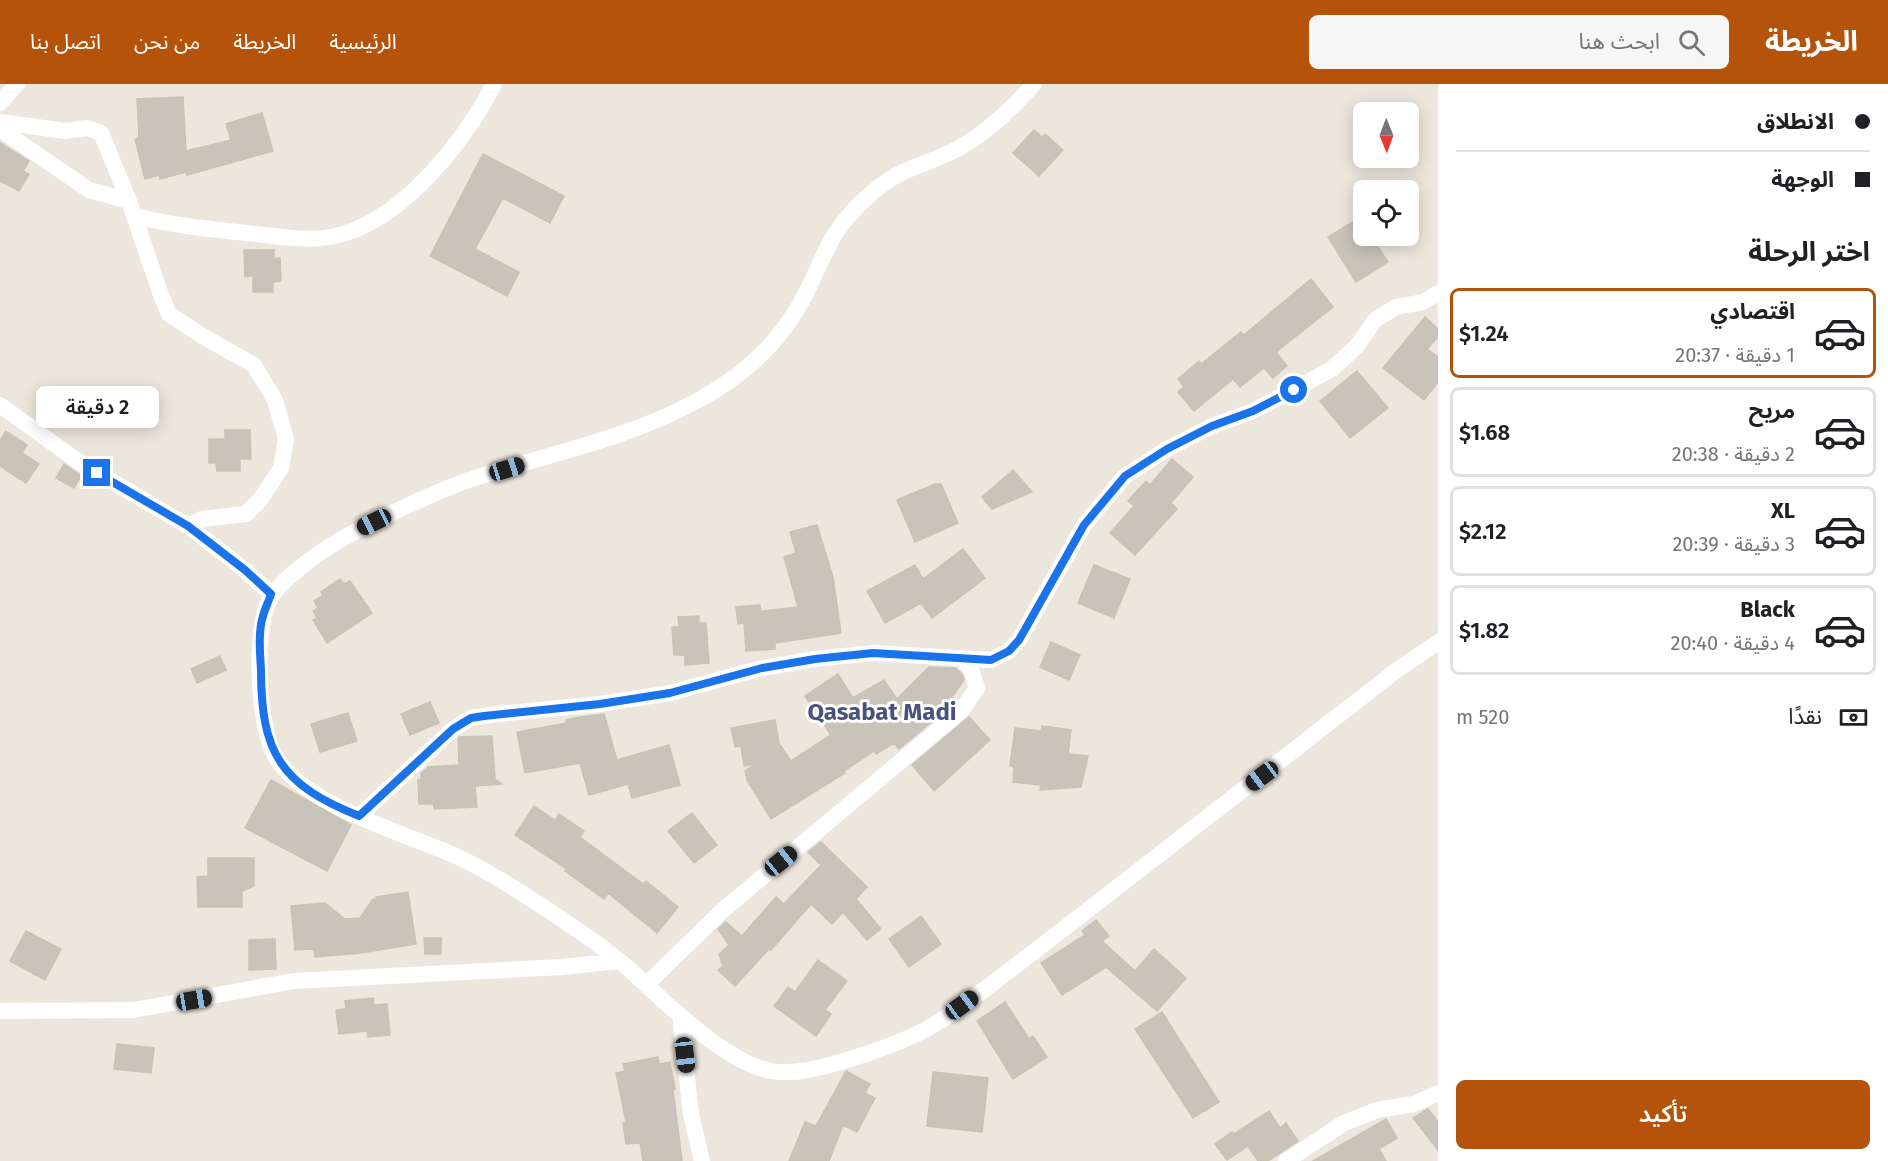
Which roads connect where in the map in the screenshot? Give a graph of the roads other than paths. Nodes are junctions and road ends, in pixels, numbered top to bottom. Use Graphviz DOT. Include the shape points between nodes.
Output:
graph roads {
  1 [pos="17,84"];
  2 [pos="494,84"];
  3 [pos="1034,84"];
  4 [pos="0,103"];
  5 [pos="0,122"];
  6 [pos="0,129"];
  7 [pos="131,209"];
  8 [pos="1438,293"];
  9 [pos="0,405"];
  10 [pos="188,526"];
  11 [pos="271,594"];
  12 [pos="1438,642"];
  13 [pos="962,659"];
  14 [pos="359,816"];
  15 [pos="619,961"];
  16 [pos="646,985"];
  17 [pos="0,1011"];
  18 [pos="680,1015"];
  19 [pos="1438,1093"];
  20 [pos="702,1161"];
  21 [pos="1286,1161"];
  1 -- 4 [label="street"];
  2 -- 7 [label="street" via="449,154 379,218 346,233 319,239 215,231"];
  3 -- 11 [label="street" via="981,133 957,149 889,180 860,205 831,242 789,322 747,370 687,406 632,430 472,479 388,515 329,546"];
  5 -- 7 [label="street" via="65,131 87,128 101,133"];
  6 -- 7 [label="street" via="89,190"];
  7 -- 10 [label="street" via="170,314 254,365 275,400 286,439 280,468 251,510 236,516 202,519"];
  8 -- 13 [label="street" via="1423,302 1396,307 1375,320 1357,346 1332,369 1253,411 1167,449 1125,476 1084,525 1019,640 1009,651 991,660"];
  9 -- 10 [label="street" via="79,462"];
  10 -- 11 [label="street"];
  11 -- 14 [label="street" via="262,617 261,696 266,734 276,758 293,777 334,806"];
  12 -- 18 [label="street" via="993,983 920,1032 807,1070 769,1071 725,1049"];
  13 -- 14 [label="street" via="873,653 815,659 762,668 670,693 471,718 453,729"];
  13 -- 16 [label="street" via="977,688 962,710 758,880"];
  14 -- 15 [label="street" via="490,873 594,940"];
  15 -- 16 [label="street"];
  15 -- 17 [label="street" via="294,981 133,1010"];
  16 -- 18 [label="street"];
  18 -- 20 [label="street" via="691,1114"];
  19 -- 21 [label="street" via="1414,1104 1377,1110 1344,1123"];
}
